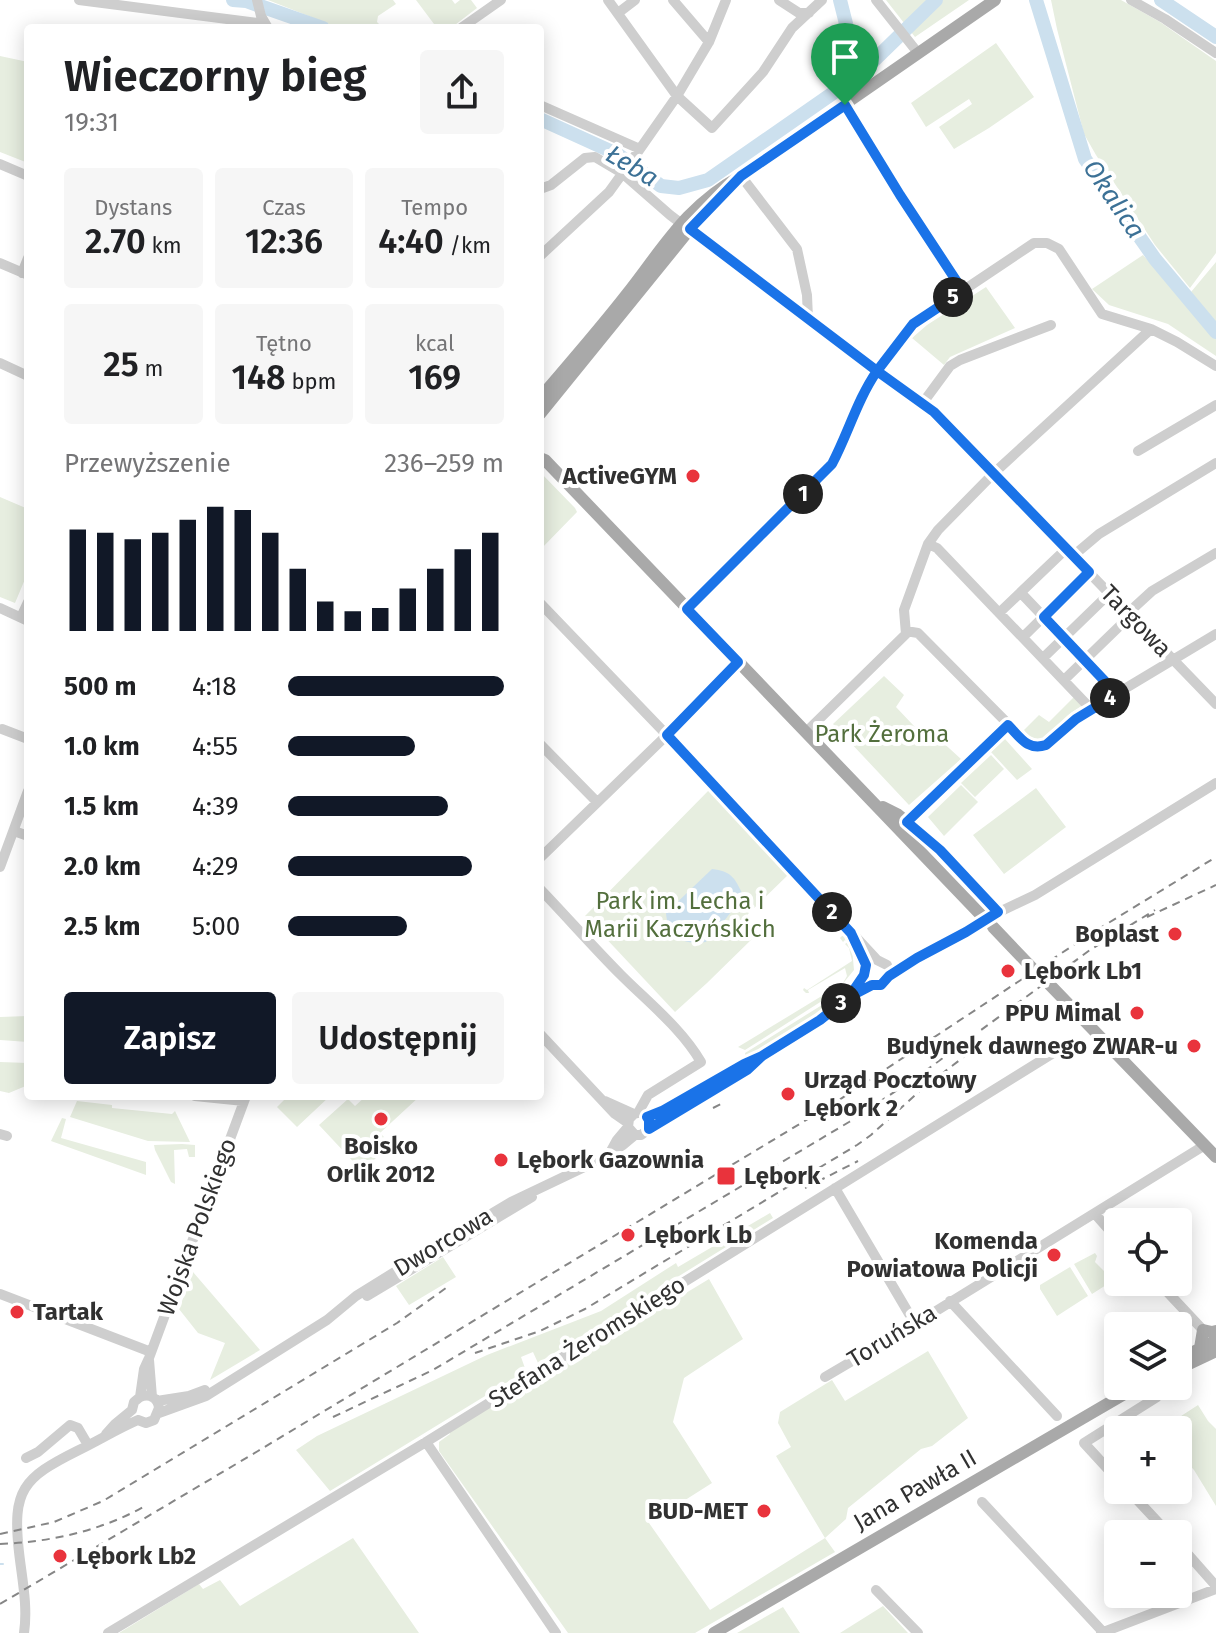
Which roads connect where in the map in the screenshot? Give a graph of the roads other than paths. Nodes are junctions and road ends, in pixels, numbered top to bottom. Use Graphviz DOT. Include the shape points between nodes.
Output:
graph roads {
  1 [pos="79,0"];
  2 [pos="257,0"];
  3 [pos="501,0"];
  4 [pos="608,0"];
  5 [pos="635,0"];
  6 [pos="673,0"];
  7 [pos="726,0"];
  8 [pos="779,0"];
  9 [pos="822,0"];
  10 [pos="876,0"];
  11 [pos="995,0"];
  12 [pos="1131,0"];
  13 [pos="618,13"];
  14 [pos="809,13"];
  15 [pos="264,22"];
  16 [pos="467,24"];
  17 [pos="709,42"];
  18 [pos="918,53"];
  19 [pos="1216,53"];
  20 [pos="677,96"];
  21 [pos="845,105"];
  22 [pos="544,107"];
  23 [pos="638,152"];
  24 [pos="0,164"];
  25 [pos="623,172"];
  26 [pos="24,174"];
  27 [pos="741,176"];
  28 [pos="544,188"];
  29 [pos="686,226"];
  30 [pos="544,252"];
  31 [pos="0,263"];
  32 [pos="24,274"];
  33 [pos="963,291"];
  34 [pos="808,319"];
  35 [pos="1051,325"];
  36 [pos="1151,329"];
  37 [pos="0,363"];
  38 [pos="1216,366"];
  39 [pos="877,371"];
  40 [pos="24,374"];
  41 [pos="544,393"];
  42 [pos="922,404"];
  43 [pos="1216,405"];
  44 [pos="544,409"];
  45 [pos="1138,451"];
  46 [pos="544,460"];
  47 [pos="1216,463"];
  48 [pos="994,473"];
  49 [pos="928,544"];
  50 [pos="1070,552"];
  51 [pos="1216,553"];
  52 [pos="1089,572"];
  53 [pos="1021,593"];
  54 [pos="1110,593"];
  55 [pos="544,607"];
  56 [pos="0,608"];
  57 [pos="687,609"];
  58 [pos="999,613"];
  59 [pos="1129,614"];
  60 [pos="1044,617"];
  61 [pos="24,619"];
  62 [pos="906,631"];
  63 [pos="1216,634"];
  64 [pos="1023,637"];
  65 [pos="1064,638"];
  66 [pos="1043,658"];
  67 [pos="1085,660"];
  68 [pos="1173,660"];
  69 [pos="738,662"];
  70 [pos="1064,680"];
  71 [pos="1117,694"];
  72 [pos="1216,704"];
  73 [pos="1091,709"];
  74 [pos="1008,725"];
  75 [pos="2,729"];
  76 [pos="806,732"];
  77 [pos="667,735"];
  78 [pos="24,737"];
  79 [pos="544,748"];
  80 [pos="1216,783"];
  81 [pos="24,802"];
  82 [pos="597,802"];
  83 [pos="873,802"];
  84 [pos="907,822"];
  85 [pos="14,831"];
  86 [pos="24,835"];
  87 [pos="544,854"];
  88 [pos="0,867"];
  89 [pos="544,893"];
  90 [pos="989,918"];
  91 [pos="877,968"];
  92 [pos="1033,969"];
  93 [pos="872,985"];
  94 [pos="1050,985"];
  95 [pos="849,997"];
  96 [pos="544,1038"];
  97 [pos="1063,1047"];
  98 [pos="244,1100"];
  99 [pos="637,1122"];
  100 [pos="1205,1145"];
  101 [pos="1216,1157"];
  102 [pos="835,1188"];
  103 [pos="1095,1214"];
  104 [pos="1104,1224"];
  105 [pos="0,1294"];
  106 [pos="1173,1296"];
  107 [pos="950,1301"];
  108 [pos="915,1324"];
  109 [pos="1210,1331"];
  110 [pos="1216,1340"];
  111 [pos="1200,1348"];
  112 [pos="1216,1351"];
  113 [pos="1192,1352"];
  114 [pos="150,1355"];
  115 [pos="1216,1360"];
  116 [pos="1192,1362"];
  117 [pos="1192,1370"];
  118 [pos="825,1377"];
  119 [pos="222,1384"];
  120 [pos="140,1397"];
  121 [pos="154,1399"];
  122 [pos="1114,1400"];
  123 [pos="1152,1400"];
  124 [pos="132,1410"];
  125 [pos="1057,1416"];
  126 [pos="1127,1416"];
  127 [pos="138,1420"];
  128 [pos="156,1420"];
  129 [pos="1104,1430"];
  130 [pos="106,1434"];
  131 [pos="426,1442"];
  132 [pos="88,1445"];
  133 [pos="26,1458"];
  134 [pos="1104,1465"];
  135 [pos="982,1502"];
  136 [pos="1141,1504"];
  137 [pos="1156,1520"];
  138 [pos="1192,1559"];
  139 [pos="1216,1587"];
  140 [pos="876,1590"];
  141 [pos="24,1633"];
  142 [pos="108,1633"];
  143 [pos="556,1633"];
  144 [pos="714,1633"];
  145 [pos="918,1633"];
  146 [pos="1102,1633"];
  1 -- 15 [label="street"];
  2 -- 15 [label="street"];
  3 -- 16 [label="street"];
  4 -- 13 [label="street"];
  5 -- 13 [label="street"];
  6 -- 17 [label="street"];
  7 -- 17 [label="street"];
  8 -- 14 [label="street"];
  9 -- 14 [label="street"];
  10 -- 18 [label="street"];
  11 -- 18 [label="main road"];
  12 -- 19 [label="street"];
  13 -- 20 [label="street"];
  14 -- 20 [label="street" via="712,128"];
  17 -- 20 [label="street"];
  18 -- 21 [label="main road"];
  20 -- 23 [label="street"];
  21 -- 27 [label="main road"];
  21 -- 33 [label="street"];
  22 -- 23 [label="street"];
  23 -- 25 [label="street"];
  24 -- 26 [label="street"];
  25 -- 28 [label="street, Targowa" via="595,157 585,158"];
  25 -- 29 [label="street, Targowa"];
  25 -- 30 [label="street" via="609,192"];
  27 -- 29 [label="main road" via="717,189"];
  27 -- 34 [label="street" via="797,249"];
  29 -- 34 [label="street, Targowa"];
  29 -- 41 [label="main road"];
  29 -- 44 [label="main road"];
  31 -- 32 [label="street"];
  33 -- 36 [label="street" via="1034,243 1047,243 1059,249 1102,314"];
  33 -- 39 [label="street" via="913,324"];
  34 -- 39 [label="street, Targowa"];
  35 -- 42 [label="street" via="950,366"];
  36 -- 38 [label="street"];
  36 -- 48 [label="street"];
  37 -- 40 [label="street"];
  39 -- 42 [label="street, Targowa"];
  39 -- 57 [label="street" via="832,464"];
  42 -- 48 [label="street, Targowa"];
  43 -- 45 [label="street"];
  46 -- 57 [label="main road"];
  47 -- 50 [label="street"];
  48 -- 49 [label="street"];
  48 -- 50 [label="street, Targowa"];
  49 -- 58 [label="street"];
  49 -- 62 [label="street" via="904,610"];
  50 -- 52 [label="street, Targowa"];
  50 -- 53 [label="street"];
  51 -- 59 [label="street" via="1152,591"];
  52 -- 54 [label="street, Targowa"];
  52 -- 60 [label="street"];
  53 -- 58 [label="street"];
  53 -- 60 [label="street"];
  54 -- 59 [label="street, Targowa"];
  54 -- 65 [label="street"];
  55 -- 77 [label="street"];
  56 -- 61 [label="street"];
  57 -- 69 [label="main road"];
  58 -- 64 [label="street"];
  59 -- 67 [label="street"];
  59 -- 68 [label="street, Targowa"];
  60 -- 64 [label="street"];
  60 -- 65 [label="street"];
  62 -- 74 [label="street" via="918,633"];
  62 -- 76 [label="street"];
  63 -- 68 [label="street"];
  64 -- 66 [label="street"];
  65 -- 66 [label="street"];
  65 -- 67 [label="street"];
  66 -- 70 [label="street"];
  67 -- 70 [label="street"];
  67 -- 71 [label="street"];
  68 -- 71 [label="street"];
  68 -- 72 [label="street, Targowa"];
  69 -- 76 [label="main road"];
  69 -- 77 [label="street"];
  70 -- 73 [label="street"];
  71 -- 73 [label="street"];
  73 -- 74 [label="street" via="1041,747 1029,745"];
  74 -- 84 [label="street"];
  75 -- 78 [label="street"];
  76 -- 83 [label="main road"];
  77 -- 82 [label="street"];
  77 -- 91 [label="street" via="851,933"];
  79 -- 82 [label="street"];
  80 -- 90 [label="street"];
  81 -- 85 [label="street"];
  82 -- 87 [label="street"];
  83 -- 84 [label="main road"];
  83 -- 90 [label="main road"];
  84 -- 90 [label="street" via="940,850"];
  85 -- 86 [label="street"];
  85 -- 88 [label="street"];
  89 -- 99 [label="street, Dworcowa" via="701,1062 646,1096"];
  90 -- 91 [label="street" via="917,958"];
  90 -- 92 [label="main road"];
  91 -- 93 [label="street" via="867,981"];
  91 -- 93 [label="street, Dworcowa" via="881,985"];
  91 -- 95 [label="street, Dworcowa"];
  93 -- 95 [label="street, Dworcowa"];
  94 -- 100 [label="main road"];
  95 -- 99 [label="street, Dworcowa" via="762,1056"];
  96 -- 99 [label="street" via="603,1100"];
  97 -- 102 [label="street, Stefana Żeromskiego"];
  98 -- 114 [label="street, Wojska Polskiego"];
  99 -- 119 [label="street, Dworcowa" via="597,1161 511,1202"];
  100 -- 101 [label="main road"];
  100 -- 103 [label="street, Toruńska"];
  102 -- 108 [label="street"];
  102 -- 131 [label="street, Stefana Żeromskiego"];
  103 -- 104 [label="street"];
  103 -- 107 [label="street, Toruńska"];
  105 -- 114 [label="street"];
  106 -- 109 [label="street"];
  107 -- 108 [label="street, Toruńska"];
  107 -- 125 [label="street"];
  108 -- 118 [label="street, Toruńska"];
  109 -- 111 [label="main road"];
  110 -- 111 [label="main road"];
  111 -- 113 [label="main road"];
  112 -- 116 [label="main road"];
  114 -- 120 [label="street, Wojska Polskiego"];
  114 -- 121 [label="street, Wojska Polskiego"];
  115 -- 117 [label="main road"];
  119 -- 121 [label="street, Dworcowa" via="189,1396"];
  119 -- 128 [label="street, Dworcowa"];
  120 -- 121 [label="street"];
  120 -- 124 [label="street"];
  121 -- 128 [label="street"];
  122 -- 144 [label="main road, Jana Pawła II"];
  123 -- 126 [label="street"];
  124 -- 127 [label="street"];
  124 -- 130 [label="street"];
  127 -- 128 [label="street"];
  127 -- 130 [label="street"];
  129 -- 134 [label="street" via="1084,1443"];
  130 -- 132 [label="street"];
  131 -- 142 [label="street, Stefana Żeromskiego"];
  131 -- 143 [label="street"];
  132 -- 133 [label="street" via="70,1425"];
  132 -- 141 [label="street" via="45,1467 19,1500"];
  135 -- 146 [label="street"];
  136 -- 137 [label="street"];
  138 -- 139 [label="street"];
  139 -- 146 [label="street"];
  140 -- 145 [label="street"];
}
